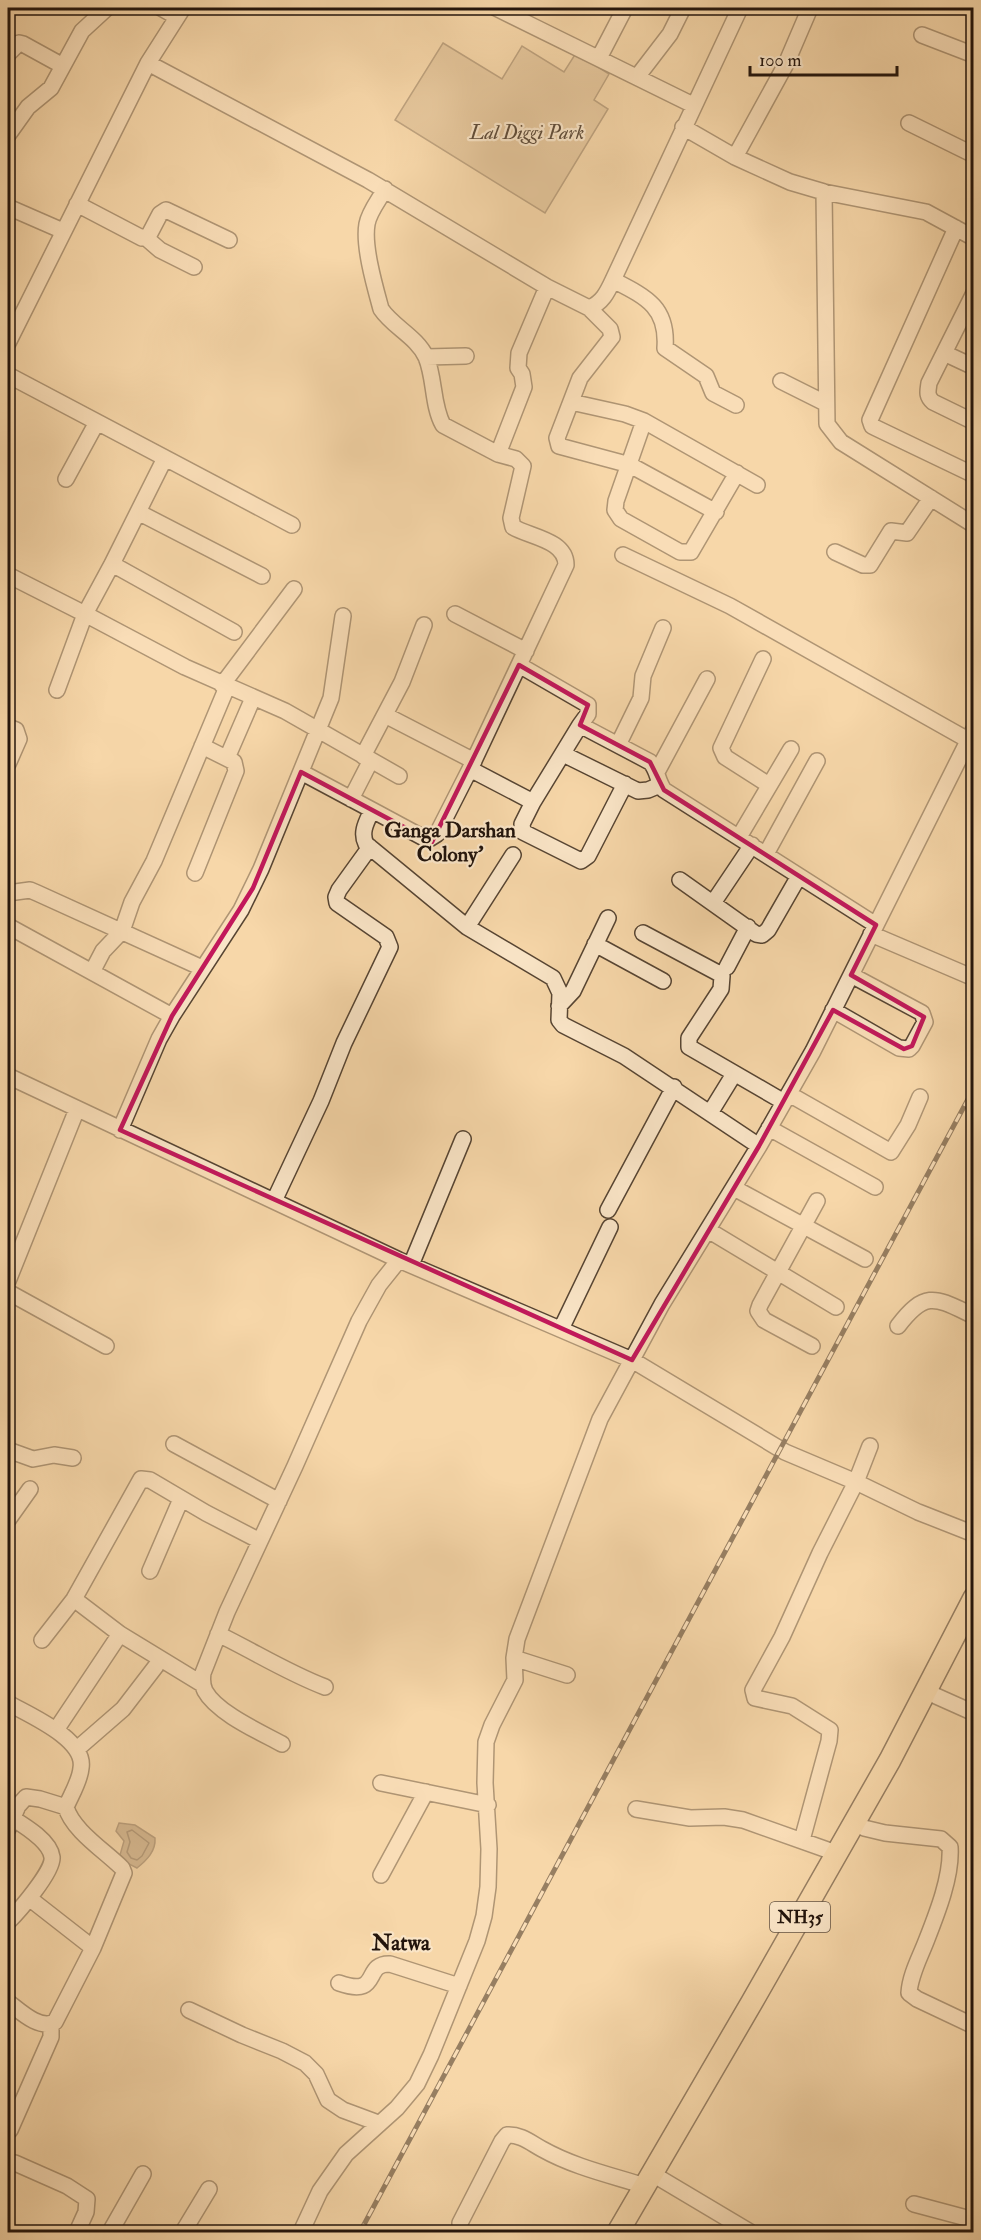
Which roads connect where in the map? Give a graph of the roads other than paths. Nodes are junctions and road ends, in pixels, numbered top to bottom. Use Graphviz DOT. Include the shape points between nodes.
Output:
graph roads {
  1 [pos="106,8"];
  2 [pos="161,8"];
  3 [pos="496,8"];
  4 [pos="625,8"];
  5 [pos="683,8"];
  6 [pos="740,8"];
  7 [pos="810,8"];
  8 [pos="180,12"];
  9 [pos="922,35"];
  10 [pos="8,54"];
  11 [pos="974,56"];
  12 [pos="599,58"];
  13 [pos="148,63"];
  14 [pos="63,66"];
  15 [pos="637,77"];
  16 [pos="693,105"];
  17 [pos="909,123"];
  18 [pos="683,127"];
  19 [pos="8,135"];
  20 [pos="974,155"];
  21 [pos="735,157"];
  22 [pos="385,189"];
  23 [pos="824,192"];
  24 [pos="77,204"];
  25 [pos="8,207"];
  26 [pos="956,228"];
  27 [pos="63,231"];
  28 [pos="145,237"];
  29 [pos="974,238"];
  30 [pos="229,240"];
  31 [pos="194,267"];
  32 [pos="613,280"];
  33 [pos="547,287"];
  34 [pos="974,292"];
  35 [pos="589,308"];
  36 [pos="8,343"];
  37 [pos="944,353"];
  38 [pos="466,356"];
  39 [pos="426,357"];
  40 [pos="974,367"];
  41 [pos="8,375"];
  42 [pos="781,381"];
  43 [pos="571,402"];
  44 [pos="825,403"];
  45 [pos="736,405"];
  46 [pos="644,421"];
  47 [pos="97,422"];
  48 [pos="974,422"];
  49 [pos="498,454"];
  50 [pos="165,458"];
  51 [pos="630,465"];
  52 [pos="737,473"];
  53 [pos="974,475"];
  54 [pos="66,479"];
  55 [pos="757,485"];
  56 [pos="931,498"];
  57 [pos="138,512"];
  58 [pos="716,512"];
  59 [pos="292,525"];
  60 [pos="974,525"];
  61 [pos="835,552"];
  62 [pos="622,555"];
  63 [pos="112,564"];
  64 [pos="8,576"];
  65 [pos="262,576"];
  66 [pos="294,589"];
  67 [pos="85,614"];
  68 [pos="455,614"];
  69 [pos="344,616"];
  70 [pos="424,625"];
  71 [pos="663,628"];
  72 [pos="234,632"];
  73 [pos="526,651"];
  74 [pos="763,659"];
  75 [pos="519,665"];
  76 [pos="706,679"];
  77 [pos="225,686"];
  78 [pos="57,690"];
  79 [pos="253,698"];
  80 [pos="385,715"];
  81 [pos="580,725"];
  82 [pos="8,726"];
  83 [pos="318,730"];
  84 [pos="971,735"];
  85 [pos="618,745"];
  86 [pos="202,746"];
  87 [pos="791,749"];
  88 [pos="563,754"];
  89 [pos="227,758"];
  90 [pos="367,758"];
  91 [pos="817,761"];
  92 [pos="8,764"];
  93 [pos="472,765"];
  94 [pos="301,772"];
  95 [pos="399,776"];
  96 [pos="658,778"];
  97 [pos="625,784"];
  98 [pos="770,785"];
  99 [pos="351,799"];
  100 [pos="533,802"];
  101 [pos="372,810"];
  102 [pos="738,837"];
  103 [pos="752,845"];
  104 [pos="370,847"];
  105 [pos="765,854"];
  106 [pos="513,855"];
  107 [pos="195,873"];
  108 [pos="799,876"];
  109 [pos="680,880"];
  110 [pos="8,892"];
  111 [pos="713,903"];
  112 [pos="608,918"];
  113 [pos="8,926"];
  114 [pos="467,927"];
  115 [pos="748,927"];
  116 [pos="873,929"];
  117 [pos="122,931"];
  118 [pos="643,933"];
  119 [pos="595,944"];
  120 [pos="727,967"];
  121 [pos="202,968"];
  122 [pos="92,972"];
  123 [pos="851,975"];
  124 [pos="974,978"];
  125 [pos="663,981"];
  126 [pos="559,1006"];
  127 [pos="833,1010"];
  128 [pos="172,1016"];
  129 [pos="734,1074"];
  130 [pos="8,1076"];
  131 [pos="674,1087"];
  132 [pos="920,1096"];
  133 [pos="786,1098"];
  134 [pos="77,1109"];
  135 [pos="711,1113"];
  136 [pos="769,1128"];
  137 [pos="120,1130"];
  138 [pos="463,1139"];
  139 [pos="759,1146"];
  140 [pos="875,1187"];
  141 [pos="734,1188"];
  142 [pos="274,1201"];
  143 [pos="817,1202"];
  144 [pos="608,1210"];
  145 [pos="803,1226"];
  146 [pos="610,1227"];
  147 [pos="708,1230"];
  148 [pos="865,1259"];
  149 [pos="405,1262"];
  150 [pos="778,1272"];
  151 [pos="8,1281"];
  152 [pos="8,1292"];
  153 [pos="837,1307"];
  154 [pos="974,1316"];
  155 [pos="898,1326"];
  156 [pos="561,1329"];
  157 [pos="106,1346"];
  158 [pos="812,1346"];
  159 [pos="632,1360"];
  160 [pos="174,1444"];
  161 [pos="870,1446"];
  162 [pos="8,1450"];
  163 [pos="74,1458"];
  164 [pos="856,1482"];
  165 [pos="30,1489"];
  166 [pos="181,1499"];
  167 [pos="279,1501"];
  168 [pos="8,1520"];
  169 [pos="974,1534"];
  170 [pos="260,1542"];
  171 [pos="150,1571"];
  172 [pos="974,1598"];
  173 [pos="74,1599"];
  174 [pos="974,1625"];
  175 [pos="120,1634"];
  176 [pos="218,1634"];
  177 [pos="42,1640"];
  178 [pos="514,1658"];
  179 [pos="156,1666"];
  180 [pos="567,1675"];
  181 [pos="202,1684"];
  182 [pos="325,1687"];
  183 [pos="936,1696"];
  184 [pos="8,1703"];
  185 [pos="974,1713"];
  186 [pos="56,1730"];
  187 [pos="282,1744"];
  188 [pos="77,1749"];
  189 [pos="381,1783"];
  190 [pos="426,1792"];
  191 [pos="488,1805"];
  192 [pos="66,1807"];
  193 [pos="636,1809"];
  194 [pos="10,1824"];
  195 [pos="864,1828"];
  196 [pos="802,1840"];
  197 [pos="836,1853"];
  198 [pos="381,1875"];
  199 [pos="29,1898"];
  200 [pos="8,1922"];
  201 [pos="93,1948"];
  202 [pos="339,1983"];
  203 [pos="459,1986"];
  204 [pos="8,2002"];
  205 [pos="189,2010"];
  206 [pos="51,2024"];
  207 [pos="974,2026"];
  208 [pos="378,2123"];
  209 [pos="10,2130"];
  210 [pos="15,2163"];
  211 [pos="143,2174"];
  212 [pos="653,2182"];
  213 [pos="209,2189"];
  214 [pos="914,2204"];
  215 [pos="974,2220"];
  216 [pos="460,2223"];
  217 [pos="79,2232"];
  218 [pos="110,2232"];
  219 [pos="183,2232"];
  220 [pos="301,2232"];
  221 [pos="618,2232"];
  222 [pos="631,2232"];
  223 [pos="750,2232"];
  1 -- 14 [label="street" via="82,31"];
  2 -- 8 [label="street"];
  3 -- 12 [label="street"];
  4 -- 12 [label="street"];
  5 -- 15 [label="street" via="670,34"];
  6 -- 16 [label="street"];
  7 -- 21 [label="street" via="786,64"];
  8 -- 13 [label="street"];
  9 -- 11 [label="street"];
  10 -- 14 [label="street" via="15,45 23,44"];
  12 -- 15 [label="street"];
  13 -- 22 [label="street"];
  13 -- 24 [label="street"];
  14 -- 19 [label="street" via="51,88 28,107"];
  15 -- 16 [label="street"];
  16 -- 18 [label="street"];
  17 -- 20 [label="street"];
  18 -- 21 [label="street"];
  18 -- 32 [label="street"];
  21 -- 23 [label="street" via="790,182"];
  22 -- 33 [label="street"];
  22 -- 39 [label="street" via="366,230 379,300 387,317"];
  23 -- 26 [label="street" via="926,212"];
  23 -- 44 [label="street"];
  24 -- 27 [label="street"];
  24 -- 28 [label="street"];
  25 -- 27 [label="street"];
  26 -- 29 [label="street"];
  26 -- 53 [label="street" via="870,420 872,426"];
  27 -- 36 [label="street"];
  28 -- 30 [label="street" via="166,210"];
  28 -- 31 [label="street" via="160,250"];
  32 -- 35 [label="street" via="604,297"];
  32 -- 45 [label="street" via="651,302 666,328 665,348 706,376 713,393"];
  33 -- 35 [label="street"];
  33 -- 49 [label="street" via="519,353 518,368 524,387"];
  34 -- 37 [label="street"];
  35 -- 43 [label="street" via="610,329 612,337 580,378"];
  37 -- 40 [label="street"];
  37 -- 48 [label="street" via="929,383 929,399"];
  38 -- 39 [label="street"];
  39 -- 49 [label="street" via="443,425"];
  41 -- 47 [label="street"];
  42 -- 44 [label="street"];
  43 -- 46 [label="street"];
  43 -- 51 [label="street" via="556,438 559,446"];
  44 -- 56 [label="street" via="827,424 841,442"];
  46 -- 51 [label="street"];
  46 -- 52 [label="street"];
  47 -- 50 [label="street"];
  47 -- 54 [label="street"];
  49 -- 73 [label="street" via="516,459 524,466 511,518 513,527 557,546 566,558"];
  50 -- 57 [label="street"];
  50 -- 59 [label="street"];
  51 -- 58 [label="street"];
  51 -- 58 [label="street" via="616,501 617,515 680,552 695,548"];
  52 -- 55 [label="street"];
  52 -- 58 [label="street"];
  56 -- 60 [label="street"];
  56 -- 61 [label="street" via="908,533 891,531 870,565"];
  57 -- 63 [label="street"];
  57 -- 65 [label="street"];
  62 -- 84 [label="street" via="730,606"];
  63 -- 67 [label="street"];
  63 -- 72 [label="street"];
  64 -- 67 [label="street"];
  66 -- 77 [label="street"];
  67 -- 77 [label="street"];
  67 -- 78 [label="street"];
  68 -- 73 [label="street"];
  69 -- 83 [label="street" via="334,687"];
  70 -- 80 [label="street"];
  71 -- 85 [label="street" via="643,676 641,698"];
  73 -- 75 [label="street"];
  74 -- 98 [label="street" via="721,748 725,757"];
  75 -- 81 [label="street" via="588,705 588,714"];
  75 -- 93 [label="street"];
  76 -- 96 [label="street"];
  77 -- 79 [label="street"];
  77 -- 86 [label="street"];
  79 -- 83 [label="street"];
  79 -- 89 [label="street"];
  80 -- 90 [label="street"];
  80 -- 93 [label="street"];
  81 -- 85 [label="street"];
  81 -- 88 [label="street"];
  82 -- 92 [label="street" via="19,734"];
  83 -- 90 [label="street"];
  83 -- 94 [label="street"];
  84 -- 116 [label="street"];
  85 -- 96 [label="street" via="650,762"];
  86 -- 89 [label="street"];
  86 -- 117 [label="street"];
  87 -- 98 [label="street"];
  88 -- 97 [label="street"];
  88 -- 100 [label="street"];
  89 -- 107 [label="street" via="234,762 236,771"];
  90 -- 95 [label="street"];
  90 -- 99 [label="street"];
  91 -- 105 [label="street"];
  93 -- 100 [label="street"];
  93 -- 101 [label="street" via="437,834 429,839"];
  94 -- 99 [label="street"];
  94 -- 121 [label="street" via="253,888"];
  96 -- 97 [label="street" via="644,791"];
  96 -- 102 [label="street" via="664,790"];
  97 -- 100 [label="street" via="588,856 581,861 523,832 522,824"];
  98 -- 102 [label="street"];
  99 -- 101 [label="street"];
  101 -- 104 [label="street" via="363,832"];
  102 -- 103 [label="street"];
  103 -- 105 [label="street"];
  103 -- 111 [label="street"];
  104 -- 114 [label="street"];
  104 -- 142 [label="street" via="339,890 337,903 386,937 390,947"];
  105 -- 108 [label="street"];
  106 -- 114 [label="street"];
  108 -- 115 [label="street" via="765,933 756,934"];
  108 -- 116 [label="street"];
  109 -- 111 [label="street"];
  110 -- 117 [label="street" via="30,890"];
  111 -- 115 [label="street"];
  112 -- 119 [label="street"];
  113 -- 122 [label="street"];
  114 -- 126 [label="street" via="553,978 560,993"];
  115 -- 120 [label="street"];
  116 -- 123 [label="street"];
  116 -- 124 [label="street"];
  117 -- 121 [label="street"];
  117 -- 122 [label="street" via="103,951"];
  118 -- 129 [label="street" via="722,976 721,989 689,1038 689,1047"];
  119 -- 125 [label="street"];
  119 -- 126 [label="street" via="573,991"];
  121 -- 128 [label="street"];
  122 -- 128 [label="street"];
  123 -- 127 [label="street"];
  123 -- 127 [label="street" via="922,1013 925,1022 912,1046 904,1049"];
  126 -- 131 [label="street" via="559,1020 568,1029 624,1056"];
  127 -- 133 [label="street"];
  128 -- 137 [label="street"];
  129 -- 133 [label="street"];
  129 -- 135 [label="street"];
  130 -- 134 [label="street"];
  131 -- 135 [label="street"];
  131 -- 144 [label="street"];
  132 -- 133 [label="street" via="891,1152"];
  133 -- 136 [label="street"];
  134 -- 137 [label="street"];
  134 -- 151 [label="street"];
  135 -- 139 [label="street"];
  136 -- 139 [label="street"];
  136 -- 140 [label="street"];
  137 -- 142 [label="street"];
  138 -- 149 [label="street"];
  139 -- 141 [label="street"];
  141 -- 145 [label="street"];
  141 -- 147 [label="street"];
  142 -- 149 [label="street"];
  143 -- 145 [label="street"];
  145 -- 148 [label="street"];
  145 -- 150 [label="street"];
  146 -- 156 [label="street"];
  147 -- 150 [label="street"];
  147 -- 159 [label="street"];
  149 -- 156 [label="street"];
  149 -- 167 [label="street" via="379,1285 359,1321"];
  150 -- 153 [label="street"];
  150 -- 158 [label="street" via="760,1305 760,1315"];
  152 -- 157 [label="street"];
  154 -- 155 [label="street" via="944,1301 930,1300 911,1309"];
  156 -- 159 [label="street"];
  159 -- 164 [label="street" via="785,1452"];
  159 -- 178 [label="street" via="584,1457"];
  160 -- 167 [label="street"];
  161 -- 164 [label="street"];
  162 -- 163 [label="street" via="33,1459 54,1455"];
  164 -- 169 [label="street"];
  164 -- 196 [label="street" via="753,1693 755,1698 792,1706 830,1730"];
  165 -- 168 [label="street"];
  166 -- 170 [label="street"];
  166 -- 171 [label="street"];
  166 -- 173 [label="street" via="150,1480 141,1479"];
  167 -- 170 [label="street"];
  170 -- 176 [label="street"];
  172 -- 197 [label="highway, NH35" via="895,1751"];
  173 -- 175 [label="street"];
  173 -- 177 [label="street"];
  174 -- 183 [label="highway, NH35"];
  175 -- 181 [label="street"];
  175 -- 186 [label="street"];
  176 -- 181 [label="street"];
  176 -- 182 [label="street" via="281,1669"];
  178 -- 180 [label="street"];
  178 -- 191 [label="street" via="515,1680 486,1742"];
  179 -- 188 [label="street" via="115,1717"];
  181 -- 187 [label="street" via="212,1701"];
  183 -- 185 [label="street"];
  183 -- 195 [label="highway, NH35"];
  184 -- 186 [label="street"];
  186 -- 188 [label="street"];
  188 -- 192 [label="street" via="82,1766"];
  189 -- 190 [label="street"];
  190 -- 191 [label="street"];
  190 -- 198 [label="street"];
  191 -- 203 [label="street" via="484,1916"];
  192 -- 194 [label="street" via="26,1797"];
  192 -- 201 [label="street" via="77,1827 124,1873"];
  193 -- 196 [label="street" via="690,1818 724,1817"];
  194 -- 199 [label="street" via="32,1830 52,1857 51,1865"];
  195 -- 207 [label="street" via="940,1839 950,1848 947,1875 909,1993"];
  195 -- 212 [label="highway, NH35"];
  196 -- 197 [label="street"];
  197 -- 212 [label="highway, NH35"];
  199 -- 200 [label="street"];
  199 -- 201 [label="street"];
  201 -- 206 [label="street" via="59,2018"];
  202 -- 203 [label="street" via="365,1986 378,1967 390,1964"];
  203 -- 208 [label="street" via="417,2084"];
  204 -- 206 [label="street" via="36,2021"];
  205 -- 208 [label="street" via="305,2063 316,2074 328,2100"];
  206 -- 209 [label="street" via="51,2037"];
  208 -- 220 [label="street" via="332,2172"];
  210 -- 217 [label="street" via="87,2199"];
  211 -- 218 [label="street"];
  212 -- 216 [label="street" via="576,2165 520,2137 507,2135"];
  212 -- 221 [label="highway, NH35"];
  212 -- 222 [label="highway, NH35"];
  212 -- 223 [label="street"];
  213 -- 219 [label="street"];
  214 -- 215 [label="street"];
}
